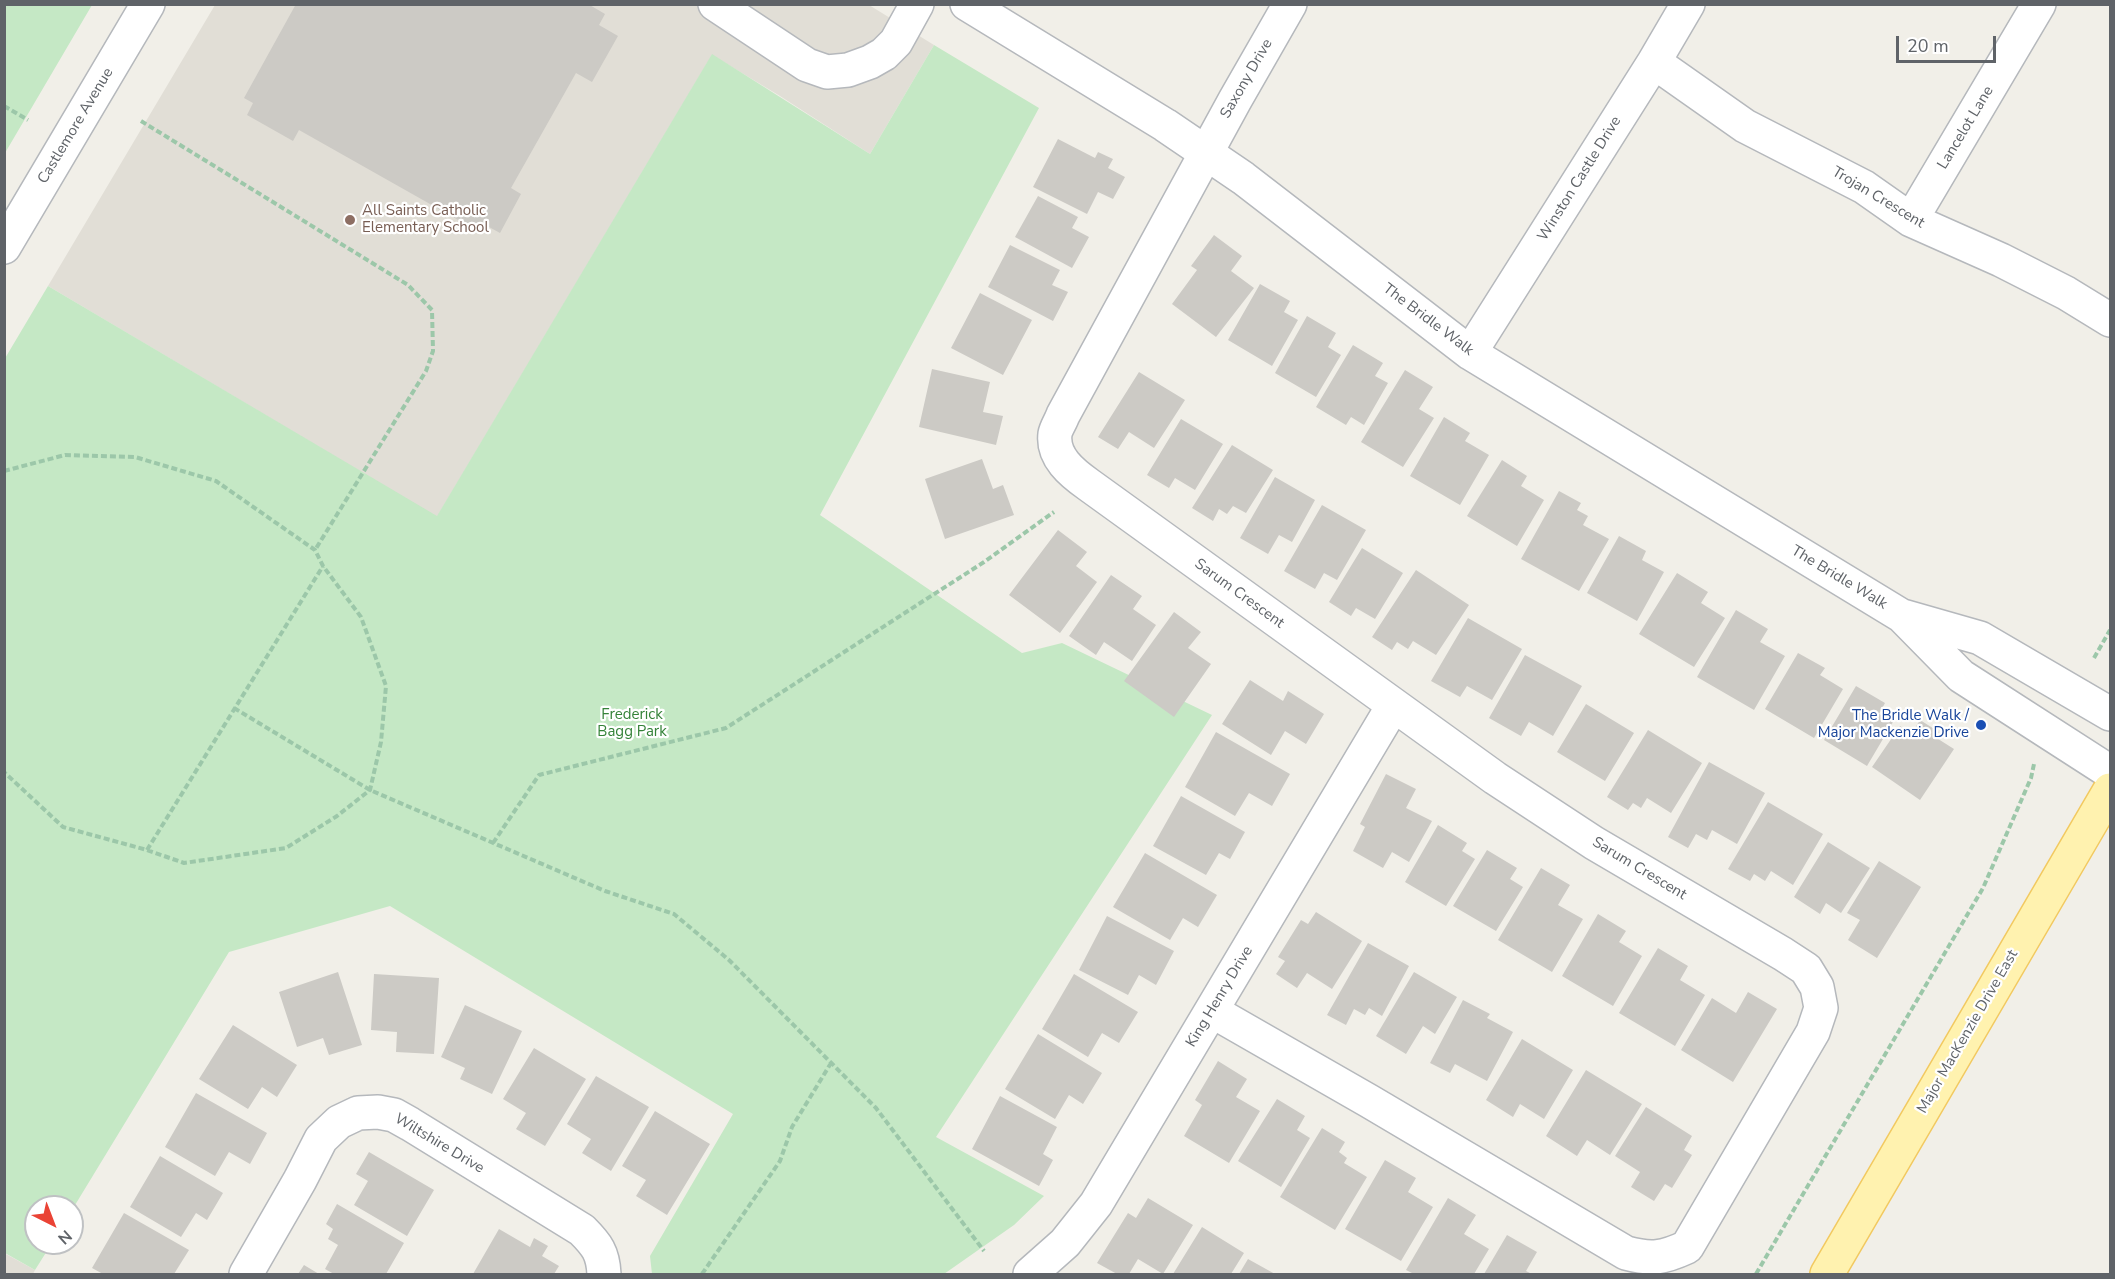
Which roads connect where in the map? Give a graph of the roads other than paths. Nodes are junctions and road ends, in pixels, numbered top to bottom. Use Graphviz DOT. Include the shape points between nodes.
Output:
graph roads {
  1 [pos="148,4"];
  2 [pos="715,4"];
  3 [pos="917,4"];
  4 [pos="967,4"];
  5 [pos="1290,4"];
  6 [pos="1688,4"];
  7 [pos="2039,4"];
  8 [pos="1654,62"];
  9 [pos="1206,153"];
  10 [pos="1911,220"];
  11 [pos="4,247"];
  12 [pos="2110,320"];
  13 [pos="1470,352"];
  14 [pos="1902,616"];
  15 [pos="1393,706"];
  16 [pos="2110,714"];
  17 [pos="2110,772"];
  18 [pos="2110,790"];
  19 [pos="1212,1011"];
  20 [pos="246,1275"];
  21 [pos="604,1275"];
  22 [pos="1030,1275"];
  23 [pos="1827,1275"];
  1 -- 11 [label="street, Castlemore Avenue"];
  2 -- 3 [label="street" via="807,65 827,72 848,70 884,54 896,42"];
  4 -- 9 [label="street, The Bridle Walk"];
  5 -- 9 [label="street, Saxony Drive"];
  6 -- 8 [label="street, Winston Castle Drive"];
  7 -- 10 [label="street, Lancelot Lane"];
  8 -- 10 [label="street, Trojan Crescent" via="1745,126 1864,187"];
  8 -- 13 [label="street, Winston Castle Drive"];
  9 -- 13 [label="street, The Bridle Walk"];
  9 -- 15 [label="street, Sarum Crescent" via="1063,415 1055,434 1057,452 1070,472"];
  10 -- 12 [label="street, Trojan Crescent" via="2066,293"];
  13 -- 14 [label="street, The Bridle Walk"];
  14 -- 16 [label="street, The Bridle Walk" via="1980,638"];
  14 -- 17 [label="street, The Bridle Walk" via="1961,676"];
  15 -- 19 [label="street, King Henry Drive"];
  15 -- 19 [label="street, Sarum Crescent" via="1594,843 1791,959 1806,969 1817,987 1821,1008 1813,1032 1697,1233 1687,1247 1668,1256 1647,1259 1626,1253"];
  18 -- 23 [label="main road, Major MacKenzie Drive East"];
  19 -- 22 [label="street, King Henry Drive" via="1096,1204 1065,1243"];
  20 -- 21 [label="street, Wiltshire Drive" via="321,1139 339,1122 358,1113 378,1112 410,1124 582,1230 595,1243 603,1260"];
}
